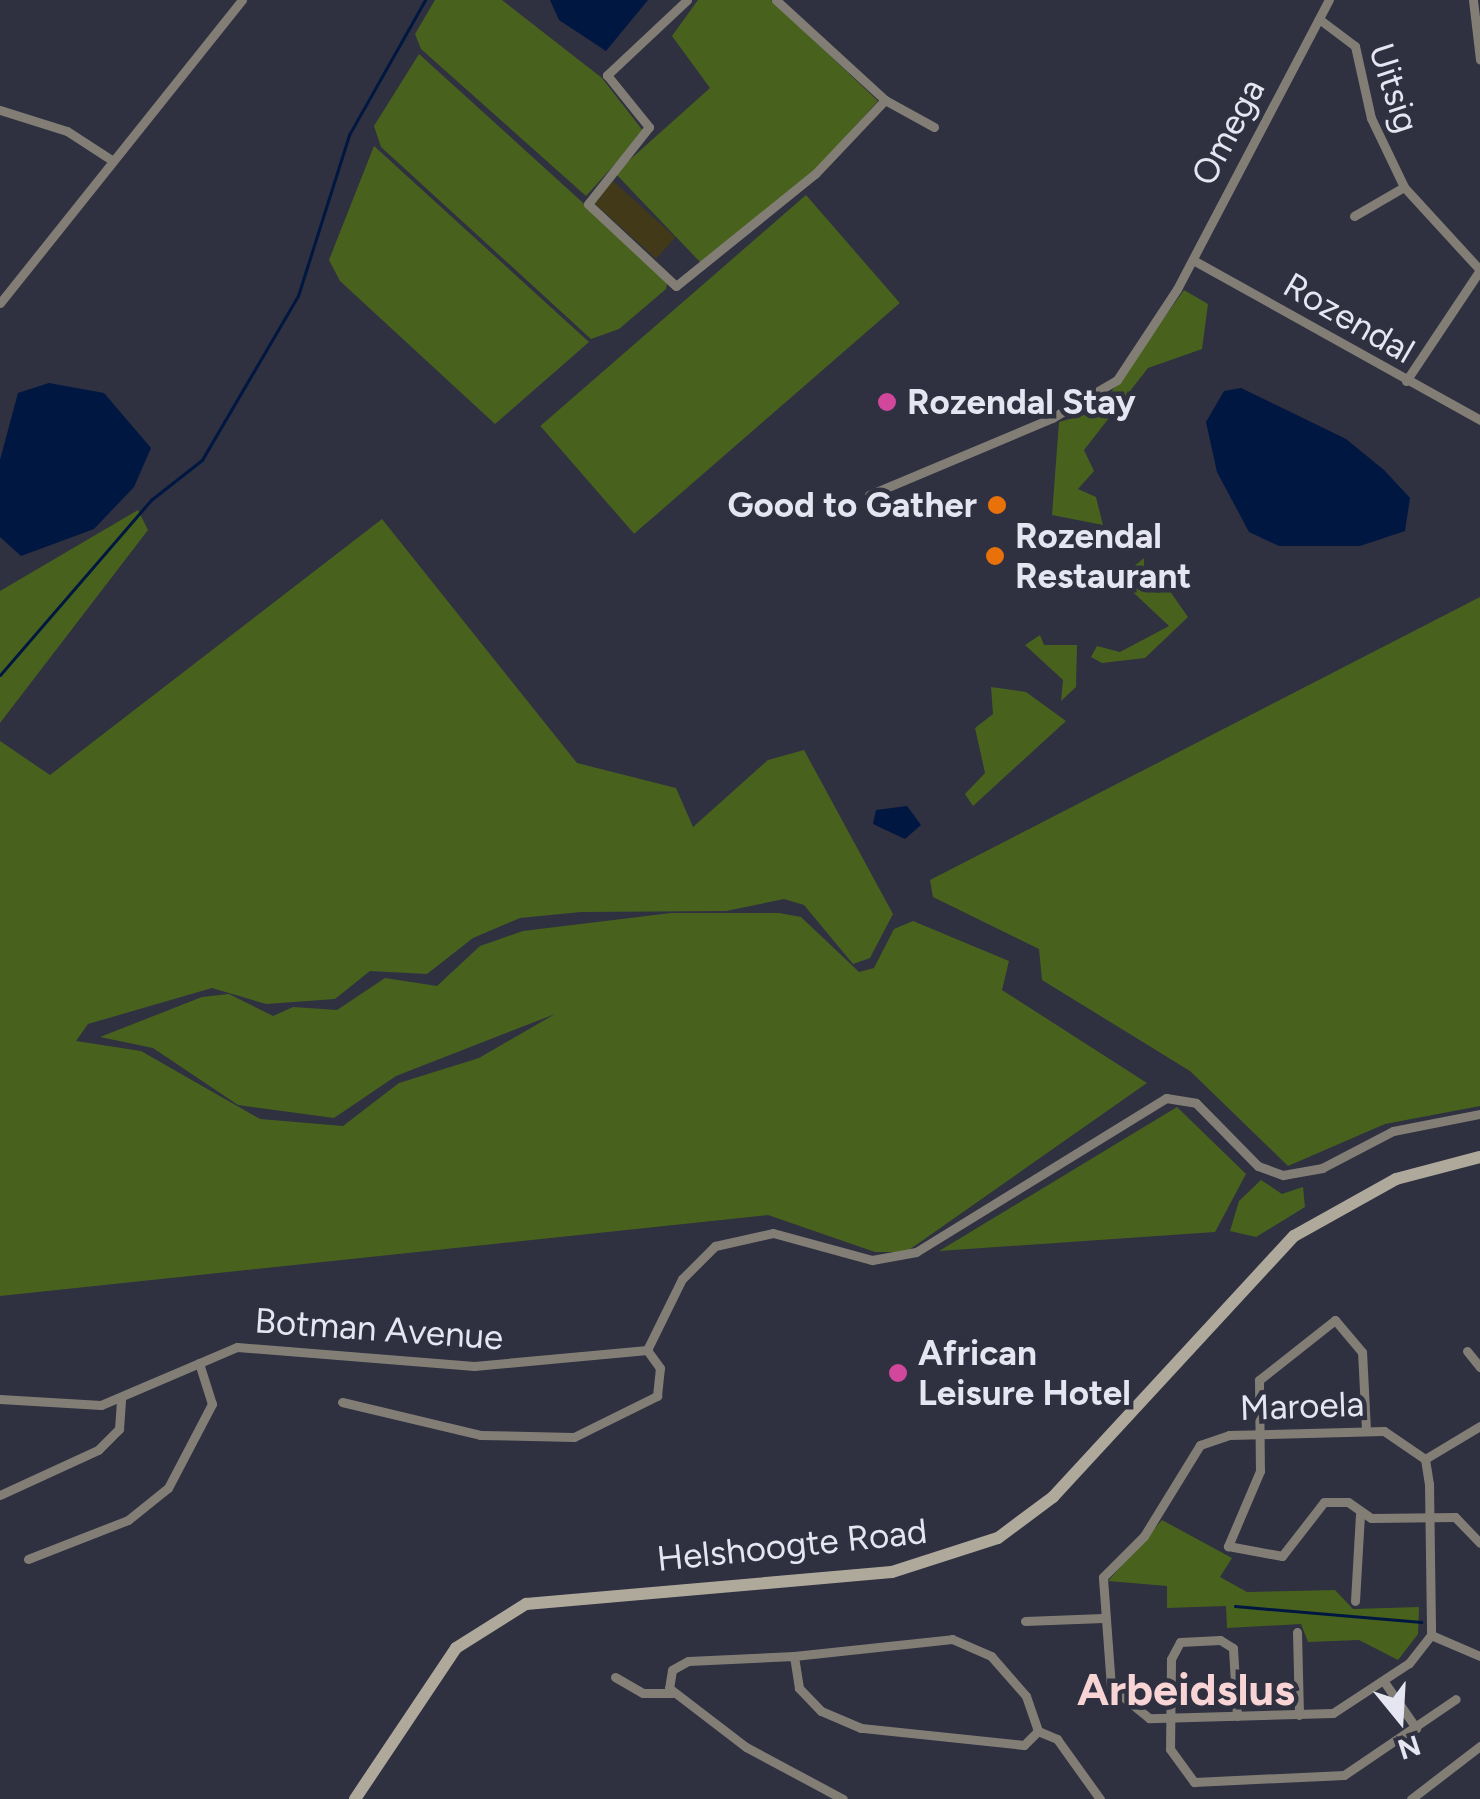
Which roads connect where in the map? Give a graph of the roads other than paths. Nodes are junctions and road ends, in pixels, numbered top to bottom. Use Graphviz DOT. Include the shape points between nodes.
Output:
graph roads {
  1 [pos="242,0"];
  2 [pos="687,0"];
  3 [pos="776,0"];
  4 [pos="1328,0"];
  5 [pos="1473,0"];
  6 [pos="1318,19"];
  7 [pos="1480,60"];
  8 [pos="885,100"];
  9 [pos="0,110"];
  10 [pos="934,127"];
  11 [pos="110,158"];
  12 [pos="1404,187"];
  13 [pos="1354,216"];
  14 [pos="1192,260"];
  15 [pos="1480,270"];
  16 [pos="0,303"];
  17 [pos="1406,381"];
  18 [pos="1480,420"];
  19 [pos="869,494"];
  20 [pos="1480,1114"];
  21 [pos="1480,1157"];
  22 [pos="648,1350"];
  23 [pos="1466,1351"];
  24 [pos="199,1363"];
  25 [pos="1480,1367"];
  26 [pos="0,1399"];
  27 [pos="121,1399"];
  28 [pos="342,1402"];
  29 [pos="1480,1426"];
  30 [pos="1366,1430"];
  31 [pos="1260,1434"];
  32 [pos="1425,1460"];
  33 [pos="0,1495"];
  34 [pos="1360,1514"];
  35 [pos="1428,1517"];
  36 [pos="1480,1543"];
  37 [pos="28,1559"];
  38 [pos="1356,1601"];
  39 [pos="1102,1618"];
  40 [pos="1025,1622"];
  41 [pos="1297,1632"];
  42 [pos="1431,1635"];
  43 [pos="794,1656"];
  44 [pos="1480,1656"];
  45 [pos="614,1677"];
  46 [pos="1385,1684"];
  47 [pos="672,1693"];
  48 [pos="1456,1699"];
  49 [pos="1300,1714"];
  50 [pos="1237,1716"];
  51 [pos="1171,1718"];
  52 [pos="1416,1728"];
  53 [pos="1038,1731"];
  54 [pos="1480,1746"];
  55 [pos="355,1799"];
  56 [pos="843,1799"];
  57 [pos="1100,1799"];
  58 [pos="1412,1799"];
  1 -- 11 [label="street"];
  2 -- 8 [label="street" via="607,75 649,128 588,204 676,286 815,174"];
  3 -- 8 [label="street"];
  4 -- 6 [label="street, Omega"];
  5 -- 7 [label="street"];
  6 -- 12 [label="street, Uitsig" via="1354,46 1371,118"];
  6 -- 14 [label="street, Omega"];
  8 -- 10 [label="street"];
  9 -- 11 [label="street" via="67,131"];
  11 -- 16 [label="street"];
  12 -- 13 [label="street, Uitsig"];
  12 -- 15 [label="street, Uitsig"];
  14 -- 17 [label="street, Rozendal"];
  14 -- 19 [label="street, Omega" via="1100,395"];
  15 -- 17 [label="street"];
  17 -- 18 [label="street, Rozendal"];
  20 -- 22 [label="street" via="1393,1131 1322,1168 1283,1175 1258,1166 1196,1103 1166,1098 916,1252 872,1260 773,1233 715,1246 682,1279"];
  21 -- 55 [label="main road, Helshoogte Road" via="1396,1179 1294,1236 1053,1497 998,1538 892,1572 526,1604 456,1648"];
  22 -- 24 [label="street, Botman Avenue" via="474,1366 288,1345 225,1349"];
  22 -- 28 [label="street" via="660,1368 657,1396 574,1437 480,1435"];
  23 -- 25 [label="street"];
  24 -- 27 [label="street, Botman Avenue"];
  24 -- 37 [label="street" via="212,1404 168,1488 119,1524"];
  26 -- 27 [label="street, Botman Avenue" via="76,1408"];
  27 -- 33 [label="street" via="119,1430 98,1450"];
  29 -- 32 [label="street"];
  30 -- 31 [label="street, Maroela"];
  30 -- 31 [label="street" via="1362,1352 1335,1320 1259,1380"];
  30 -- 32 [label="street, Maroela" via="1398,1432"];
  31 -- 34 [label="street" via="1260,1471 1228,1546 1282,1556 1316,1504 1348,1502"];
  31 -- 39 [label="street, Maroela" via="1211,1438 1191,1455 1144,1536 1109,1566"];
  32 -- 35 [label="street"];
  34 -- 35 [label="street"];
  34 -- 38 [label="street"];
  35 -- 36 [label="street" via="1463,1521"];
  35 -- 42 [label="street"];
  39 -- 40 [label="street"];
  39 -- 51 [label="street, Maroela" via="1104,1678 1149,1718"];
  41 -- 49 [label="street"];
  42 -- 44 [label="street"];
  42 -- 46 [label="street, Maroela"];
  43 -- 47 [label="street" via="688,1661 672,1670"];
  43 -- 53 [label="street" via="802,1694 839,1722 1012,1748"];
  43 -- 53 [label="street" via="952,1640 1005,1668 1037,1713"];
  45 -- 47 [label="street" via="643,1693"];
  46 -- 49 [label="street, Maroela" via="1334,1713"];
  46 -- 52 [label="street"];
  47 -- 56 [label="street" via="822,1795"];
  48 -- 52 [label="street"];
  49 -- 50 [label="street, Maroela"];
  50 -- 51 [label="street, Maroela"];
  50 -- 51 [label="street" via="1233,1648 1189,1640 1172,1652"];
  51 -- 52 [label="street" via="1172,1761 1204,1783 1344,1775"];
  53 -- 57 [label="street" via="1057,1739"];
  54 -- 58 [label="street"];
}
